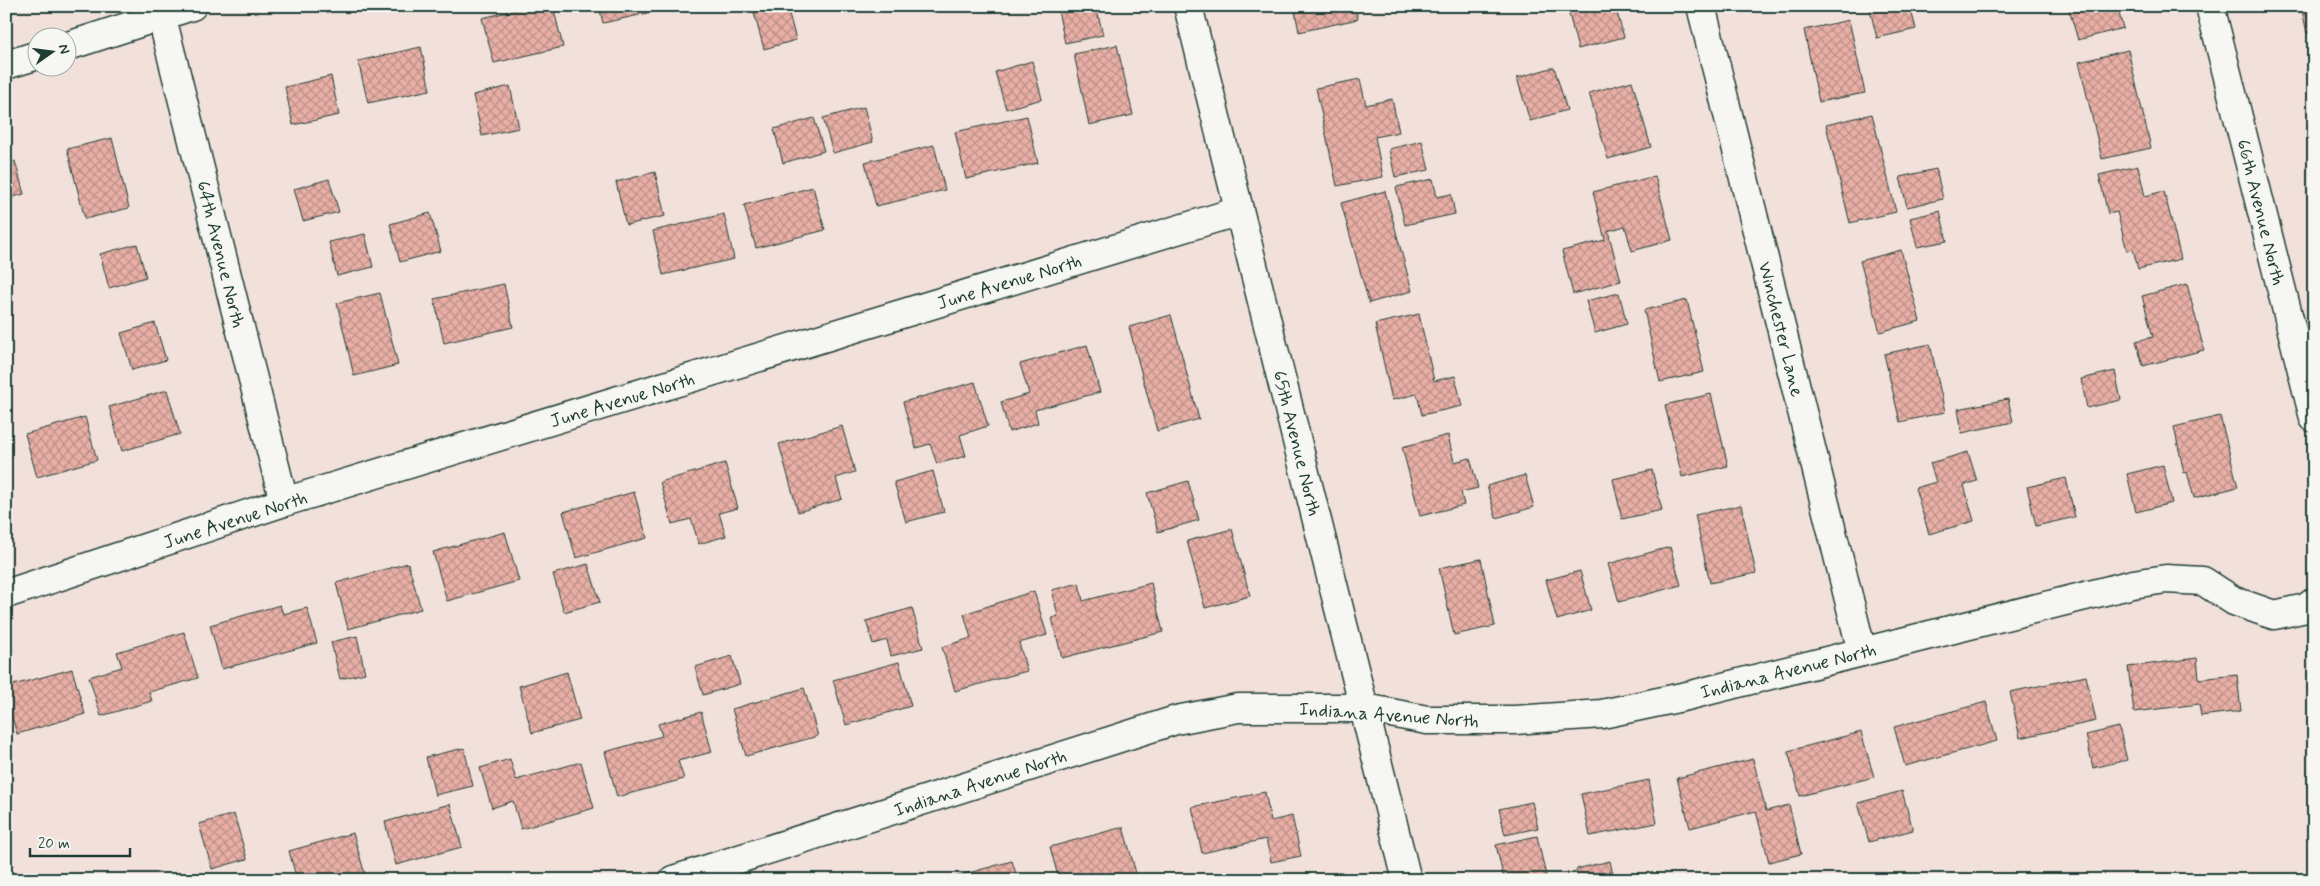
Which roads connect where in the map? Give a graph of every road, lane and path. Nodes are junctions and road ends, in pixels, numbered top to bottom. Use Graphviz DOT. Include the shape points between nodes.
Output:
graph roads {
  1 [pos="192,6"];
  2 [pos="1188,6"];
  3 [pos="1702,6"];
  4 [pos="2210,6"];
  5 [pos="160,11"];
  6 [pos="78,42"];
  7 [pos="28,58"];
  8 [pos="6,65"];
  9 [pos="1239,211"];
  10 [pos="2314,418"];
  11 [pos="284,502"];
  12 [pos="6,594"];
  13 [pos="2314,602"];
  14 [pos="1862,652"];
  15 [pos="1365,708"];
  16 [pos="672,880"];
  17 [pos="1407,880"];
  1 -- 5 [label="street"];
  2 -- 9 [label="street, 65th Avenue North"];
  3 -- 14 [label="street, Winchester Lane"];
  4 -- 10 [label="street, 66th Avenue North"];
  5 -- 6 [label="street"];
  5 -- 11 [label="street, 64th Avenue North"];
  7 -- 8 [label="street"];
  9 -- 11 [label="street, June Avenue North"];
  9 -- 15 [label="street, 65th Avenue North"];
  11 -- 12 [label="street, June Avenue North"];
  13 -- 14 [label="street, Indiana Avenue North" via="2306,608 2274,615 2234,601 2203,581 2166,579 2132,584"];
  14 -- 15 [label="street, Indiana Avenue North" via="1602,714 1515,720 1427,720"];
  15 -- 16 [label="street, Indiana Avenue North" via="1238,708 1176,720"];
  15 -- 17 [label="street, 65th Avenue North"];
}
